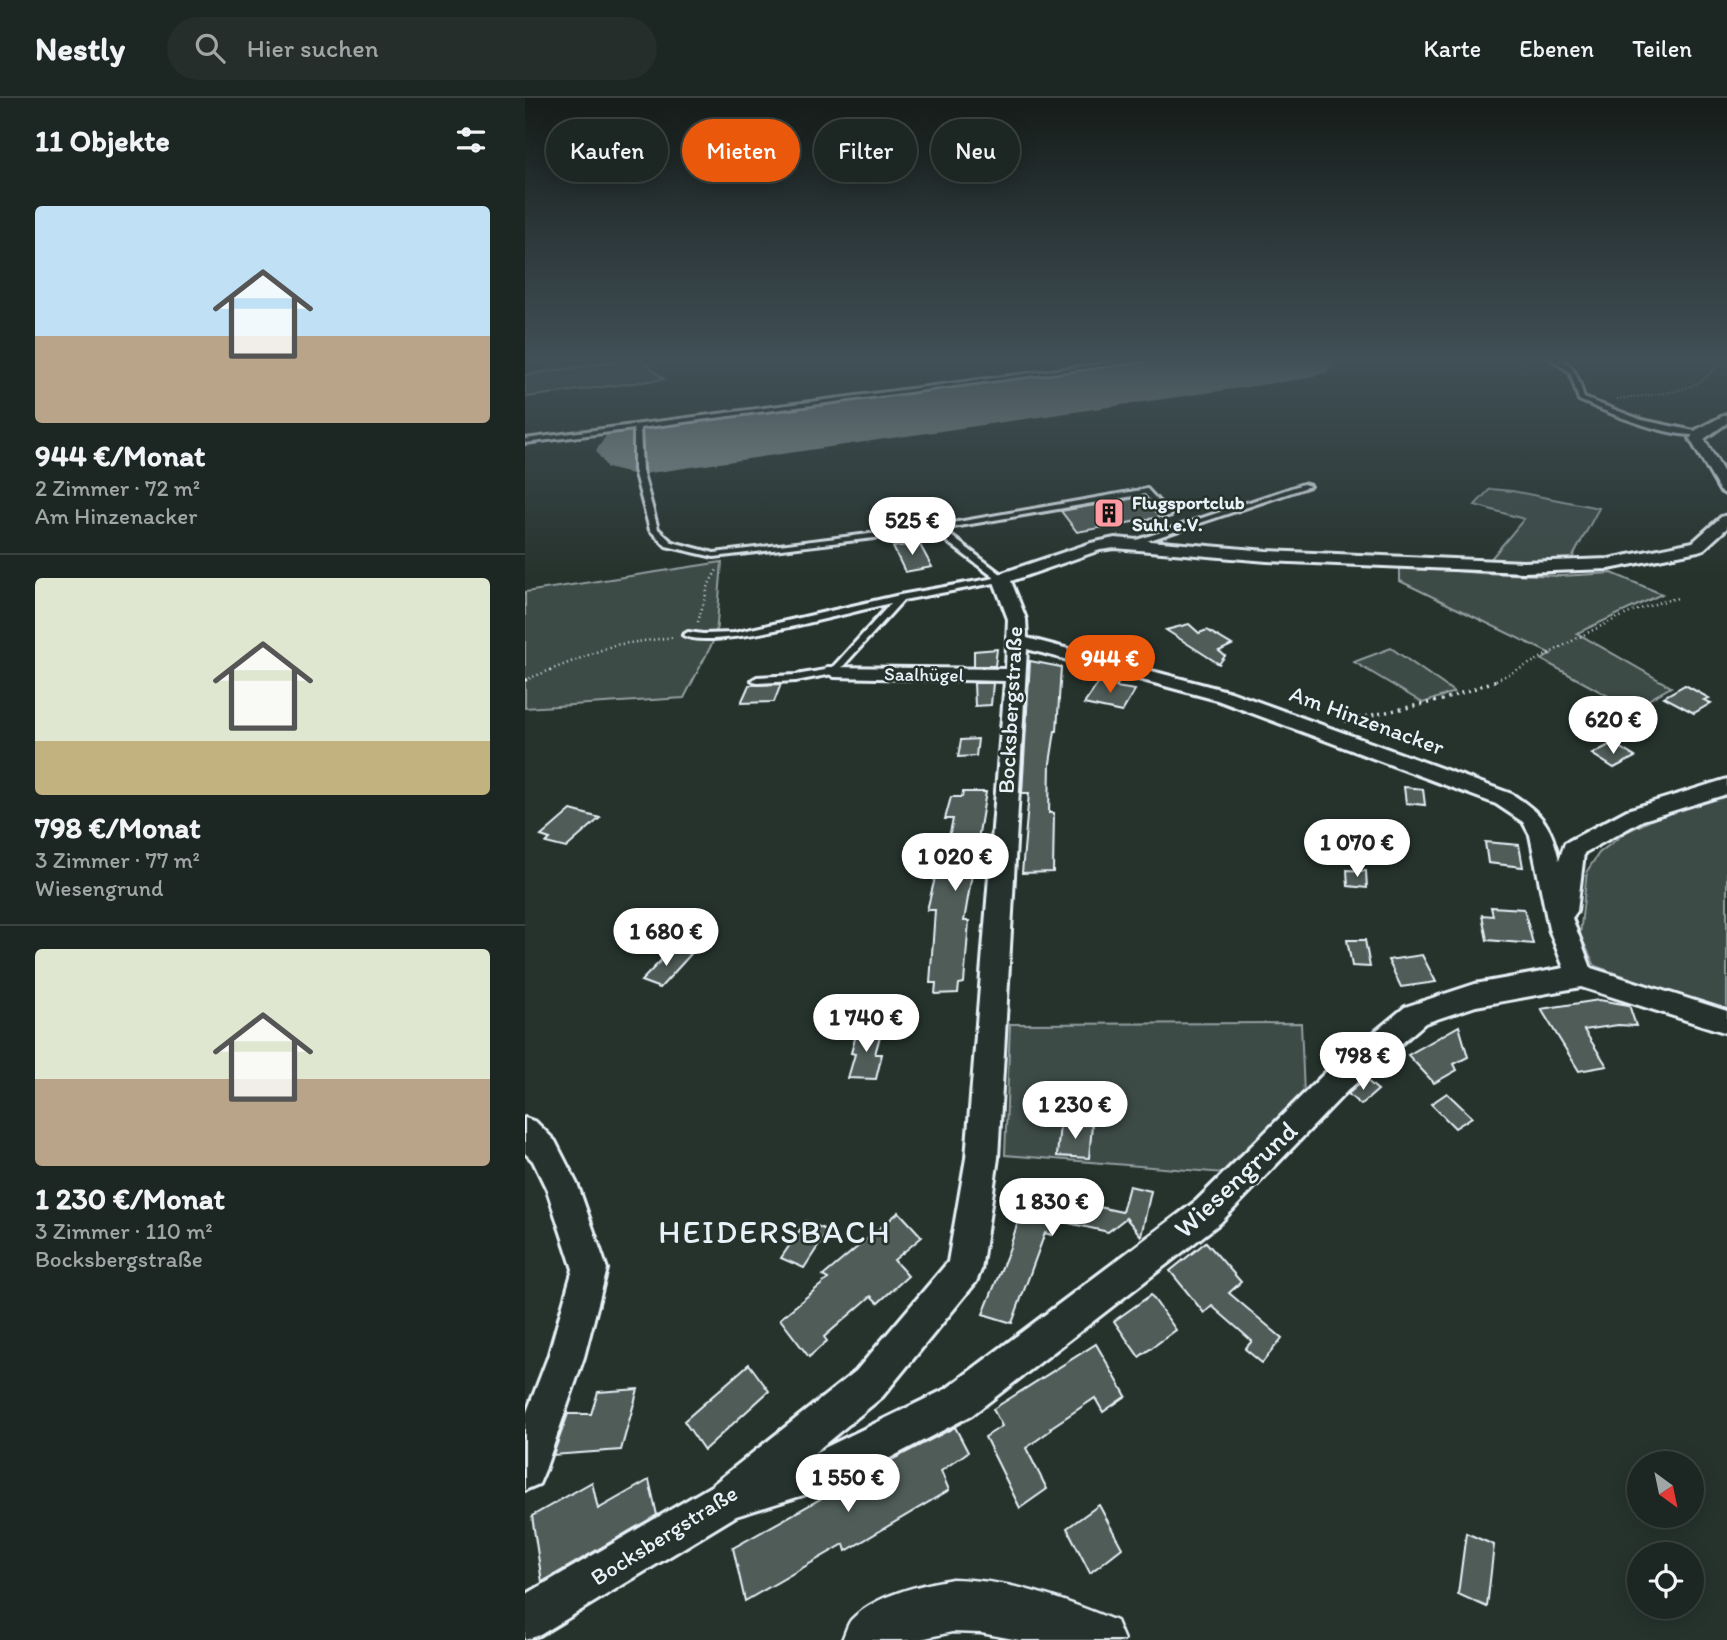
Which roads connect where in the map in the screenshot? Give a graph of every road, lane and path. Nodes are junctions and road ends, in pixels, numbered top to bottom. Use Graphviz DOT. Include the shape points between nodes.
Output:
graph roads {
  1 [pos="600,431"];
  2 [pos="637,431"];
  3 [pos="1669,431"];
  4 [pos="1705,431"];
  5 [pos="1701,433"];
  6 [pos="525,441"];
  7 [pos="1306,486"];
  8 [pos="1727,491"];
  9 [pos="1167,514"];
  10 [pos="1727,520"];
  11 [pos="935,527"];
  12 [pos="1132,543"];
  13 [pos="762,550"];
  14 [pos="1002,579"];
  15 [pos="900,598"];
  16 [pos="1678,598"];
  17 [pos="688,635"];
  18 [pos="1018,641"];
  19 [pos="834,671"];
  20 [pos="1014,675"];
  21 [pos="525,680"];
  22 [pos="757,680"];
  23 [pos="1312,727"];
  24 [pos="1727,786"];
  25 [pos="1562,929"];
  26 [pos="1581,976"];
  27 [pos="1727,1022"];
  28 [pos="525,1132"];
  29 [pos="525,1470"];
  30 [pos="725,1500"];
  31 [pos="525,1620"];
  32 [pos="869,1640"];
  33 [pos="1097,1640"];
  1 -- 6 [label="lane"];
  2 -- 13 [label="lane" via="638,470 654,530 669,544 714,555"];
  3 -- 5 [label="lane"];
  4 -- 5 [label="street"];
  5 -- 8 [label="street" via="1697,439"];
  7 -- 12 [label="lane"];
  9 -- 11 [label="lane" via="1147,491"];
  10 -- 12 [label="street" via="1698,546 1609,564 1523,567 1267,556"];
  11 -- 13 [label="lane"];
  11 -- 14 [label="lane"];
  12 -- 14 [label="street" via="1097,547"];
  13 -- 17 [label="path" via="715,570 696,629"];
  14 -- 15 [label="lane"];
  14 -- 18 [label="street, Bocksbergstraße" via="1017,619"];
  15 -- 17 [label="lane" via="734,636"];
  15 -- 19 [label="lane"];
  16 -- 23 [label="path" via="1662,600 1585,633 1499,679 1453,697"];
  17 -- 21 [label="path" via="600,647"];
  18 -- 20 [label="street, Bocksbergstraße"];
  18 -- 23 [label="street, Am Hinzenacker" via="1224,696"];
  19 -- 20 [label="street, Saalhügel"];
  19 -- 22 [label="lane"];
  20 -- 30 [label="street, Bocksbergstraße" via="982,1158 964,1270 869,1384"];
  23 -- 25 [label="street, Am Hinzenacker" via="1504,799 1531,817 1542,835"];
  24 -- 25 [label="street" via="1635,815 1573,849"];
  25 -- 26 [label="street, Am Hinzenacker"];
  26 -- 27 [label="street, Wiesengrund"];
  26 -- 30 [label="street, Wiesengrund" via="1475,995 1415,1015 1337,1081 1208,1212 959,1402 828,1469"];
  28 -- 29 [label="street" via="544,1151 562,1186 590,1269 566,1356"];
  30 -- 31 [label="street, Bocksbergstraße"];
  32 -- 33 [label="street" via="888,1624 939,1607 981,1604"];
}
